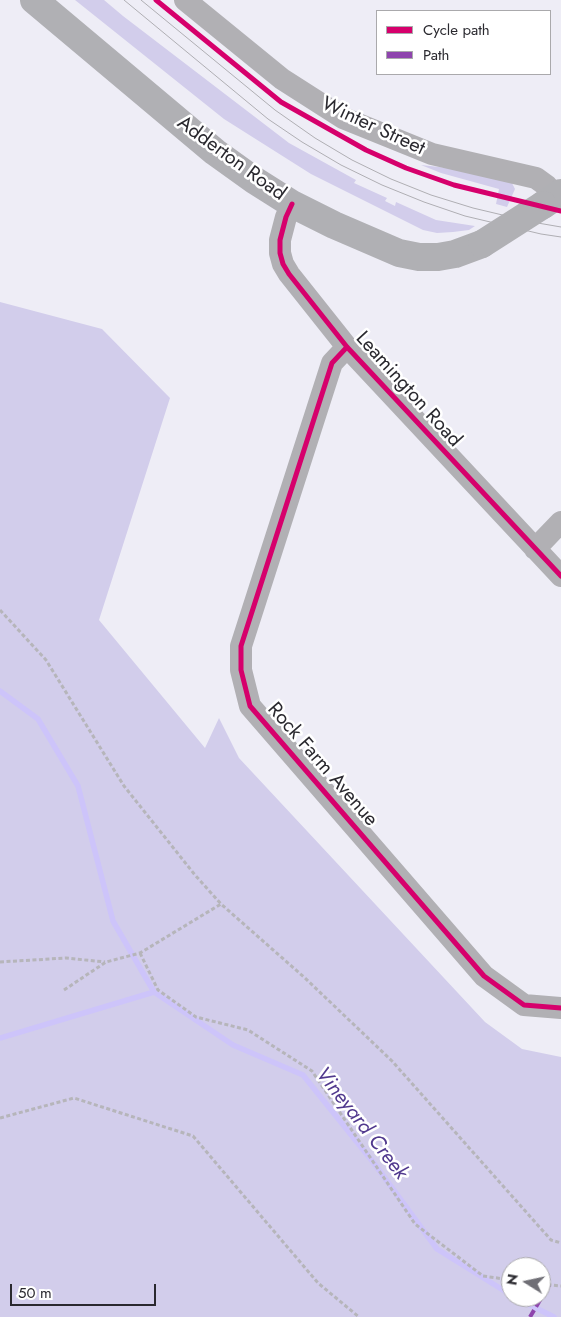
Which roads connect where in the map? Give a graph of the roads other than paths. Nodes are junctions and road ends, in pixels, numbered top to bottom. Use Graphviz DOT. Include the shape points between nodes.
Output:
graph roads {
  1 [pos="34,0"];
  2 [pos="185,0"];
  3 [pos="553,198"];
  4 [pos="292,204"];
  5 [pos="347,347"];
  6 [pos="561,522"];
  7 [pos="535,549"];
  8 [pos="561,576"];
  9 [pos="561,1008"];
  1 -- 4 [label="main road, Adderton Road" via="214,152"];
  2 -- 3 [label="street, Winter Street" via="282,79 343,118 432,154 536,178 547,186"];
  3 -- 4 [label="main road, Adderton Road, bridge" via="482,244 438,257 399,253"];
  4 -- 5 [label="street, Leamington Road" via="280,240 283,264"];
  5 -- 7 [label="street, Leamington Road"];
  5 -- 9 [label="street, Rock Farm Avenue" via="332,363 241,646 241,670 250,706 484,976 524,1005"];
  6 -- 7 [label="street"];
  7 -- 8 [label="street, Leamington Road"];
}
